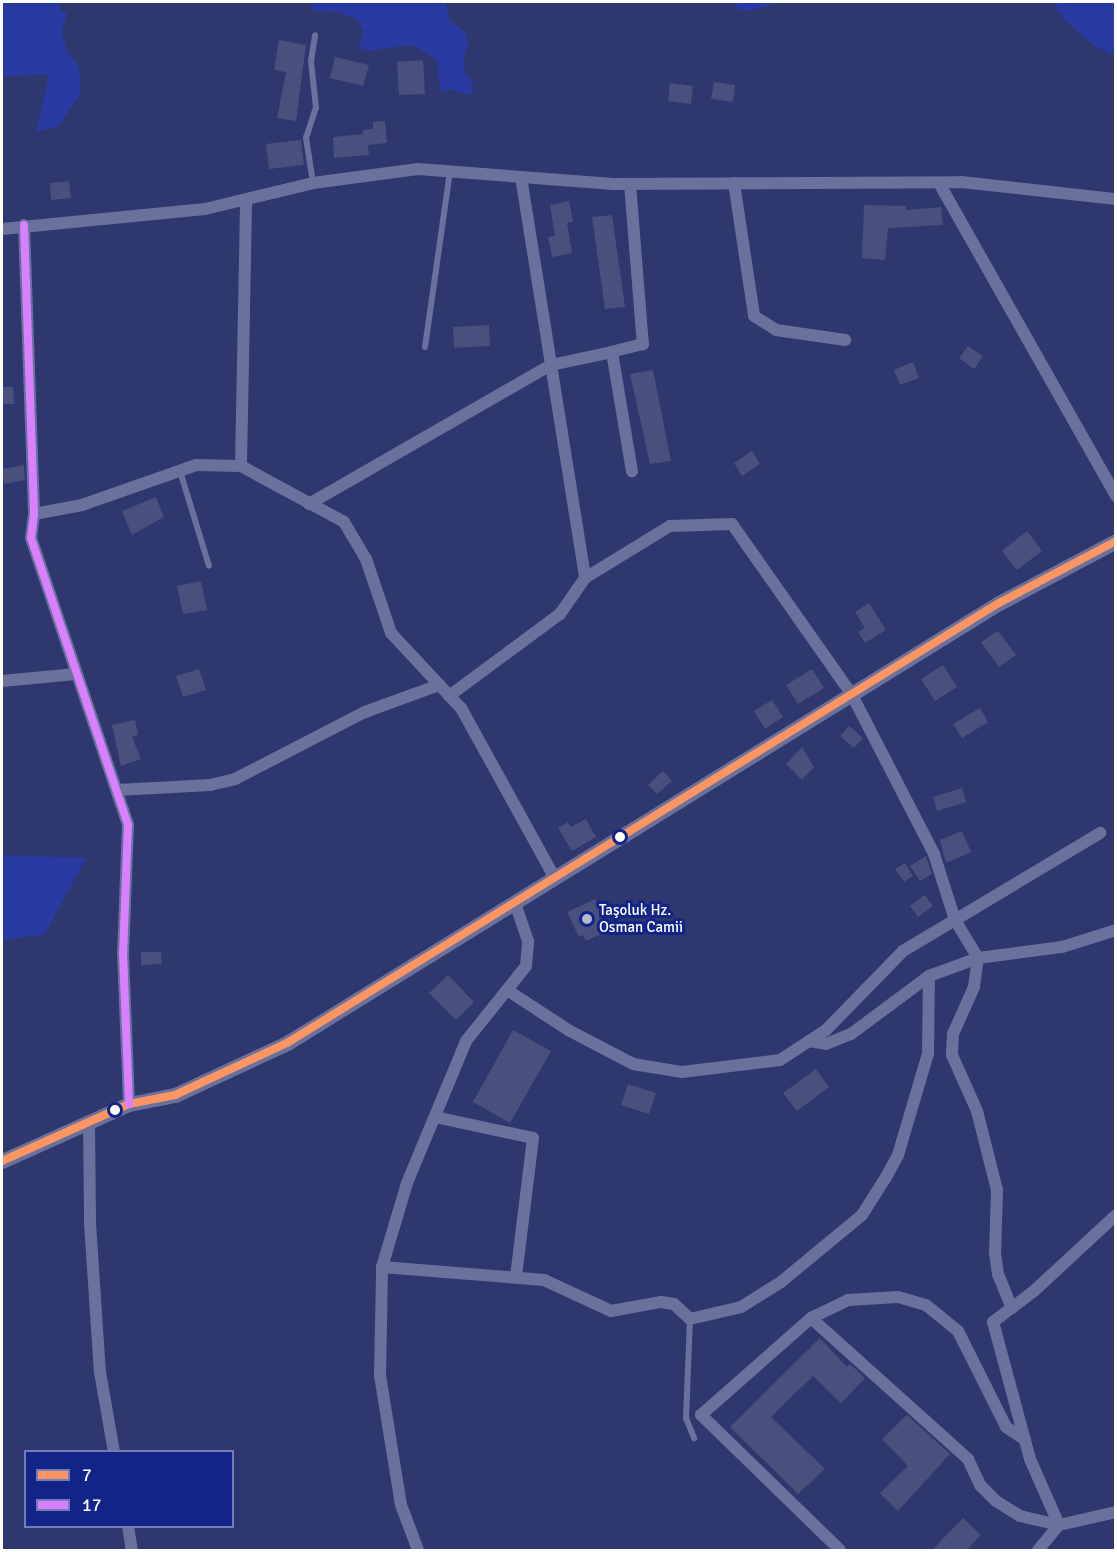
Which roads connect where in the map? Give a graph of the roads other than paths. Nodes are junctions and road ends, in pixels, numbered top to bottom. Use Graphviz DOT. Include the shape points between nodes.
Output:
graph roads {
  1 [pos="315,35"];
  2 [pos="450,171"];
  3 [pos="521,177"];
  4 [pos="313,183"];
  5 [pos="734,183"];
  6 [pos="939,183"];
  7 [pos="630,184"];
  8 [pos="1116,199"];
  9 [pos="246,200"];
  10 [pos="24,225"];
  11 [pos="2,229"];
  12 [pos="845,340"];
  13 [pos="425,347"];
  14 [pos="612,352"];
  15 [pos="551,365"];
  16 [pos="241,466"];
  17 [pos="180,471"];
  18 [pos="632,471"];
  19 [pos="1116,496"];
  20 [pos="309,504"];
  21 [pos="34,514"];
  22 [pos="1116,541"];
  23 [pos="209,566"];
  24 [pos="585,578"];
  25 [pos="76,674"];
  26 [pos="2,681"];
  27 [pos="440,685"];
  28 [pos="852,695"];
  29 [pos="449,696"];
  30 [pos="117,790"];
  31 [pos="1100,833"];
  32 [pos="555,878"];
  33 [pos="515,903"];
  34 [pos="955,920"];
  35 [pos="1116,930"];
  36 [pos="978,958"];
  37 [pos="929,976"];
  38 [pos="507,990"];
  39 [pos="809,1041"];
  40 [pos="129,1104"];
  41 [pos="435,1117"];
  42 [pos="89,1122"];
  43 [pos="2,1161"];
  44 [pos="1116,1215"];
  45 [pos="382,1268"];
  46 [pos="516,1276"];
  47 [pos="1012,1308"];
  48 [pos="811,1318"];
  49 [pos="690,1319"];
  50 [pos="694,1438"];
  51 [pos="1025,1440"];
  52 [pos="114,1450"];
  53 [pos="1116,1512"];
  54 [pos="1059,1525"];
  55 [pos="128,1528"];
  56 [pos="837,1549"];
  57 [pos="132,1551"];
  58 [pos="418,1551"];
  59 [pos="1038,1551"];
  1 -- 4 [label="lane" via="311,61 316,108 306,138"];
  2 -- 3 [label="street"];
  2 -- 4 [label="street" via="418,169"];
  2 -- 13 [label="lane"];
  3 -- 7 [label="street"];
  3 -- 15 [label="street"];
  4 -- 9 [label="street"];
  5 -- 6 [label="street"];
  5 -- 7 [label="street"];
  5 -- 12 [label="street" via="754,316 776,330"];
  6 -- 8 [label="street"];
  6 -- 19 [label="street"];
  7 -- 14 [label="street" via="643,344"];
  9 -- 10 [label="street" via="205,209"];
  9 -- 16 [label="street"];
  10 -- 11 [label="street"];
  10 -- 21 [label="street"];
  14 -- 15 [label="street"];
  14 -- 18 [label="street"];
  15 -- 20 [label="street"];
  15 -- 24 [label="street"];
  16 -- 17 [label="street" via="196,465"];
  16 -- 20 [label="street"];
  17 -- 21 [label="street" via="82,505"];
  17 -- 23 [label="lane"];
  20 -- 27 [label="street" via="344,522 366,559 391,633"];
  21 -- 25 [label="street" via="31,538"];
  22 -- 28 [label="street" via="999,603"];
  24 -- 28 [label="street" via="670,526 732,525"];
  24 -- 29 [label="street" via="560,614"];
  25 -- 26 [label="street"];
  25 -- 30 [label="street"];
  27 -- 29 [label="street"];
  27 -- 30 [label="street" via="365,712 235,779 210,785"];
  28 -- 32 [label="street"];
  28 -- 34 [label="street" via="934,854"];
  29 -- 32 [label="street" via="472,728"];
  30 -- 40 [label="street" via="128,825 123,953"];
  31 -- 34 [label="street"];
  32 -- 33 [label="street"];
  33 -- 38 [label="street" via="528,941 526,966"];
  33 -- 40 [label="street" via="287,1043 175,1095"];
  34 -- 36 [label="street"];
  34 -- 39 [label="street" via="903,951 826,1030"];
  35 -- 36 [label="street" via="1062,947"];
  36 -- 37 [label="street"];
  36 -- 47 [label="street" via="974,987 953,1034 952,1055 977,1111 997,1190 995,1252 998,1274"];
  37 -- 39 [label="street" via="851,1034 826,1044"];
  37 -- 49 [label="street" via="928,1054 898,1155 862,1215 781,1282 741,1307"];
  38 -- 39 [label="street" via="570,1031 633,1064 682,1072 780,1060"];
  38 -- 41 [label="street" via="466,1041"];
  40 -- 42 [label="street"];
  41 -- 45 [label="street" via="407,1183"];
  41 -- 46 [label="street" via="533,1138"];
  42 -- 43 [label="street"];
  42 -- 52 [label="street" via="90,1223 100,1372"];
  44 -- 47 [label="street"];
  45 -- 46 [label="street" via="462,1277"];
  45 -- 58 [label="street" via="380,1376 401,1505"];
  46 -- 49 [label="street" via="544,1280 611,1311 661,1302 674,1304"];
  47 -- 51 [label="street" via="993,1322"];
  48 -- 51 [label="street" via="848,1300 898,1297 926,1305 958,1331 1006,1427"];
  48 -- 54 [label="street" via="968,1459 980,1485 996,1501 1020,1516"];
  48 -- 56 [label="street" via="701,1415"];
  49 -- 50 [label="lane" via="686,1418"];
  51 -- 54 [label="street"];
  53 -- 54 [label="street"];
  54 -- 59 [label="street"];
  55 -- 57 [label="street"];
}
